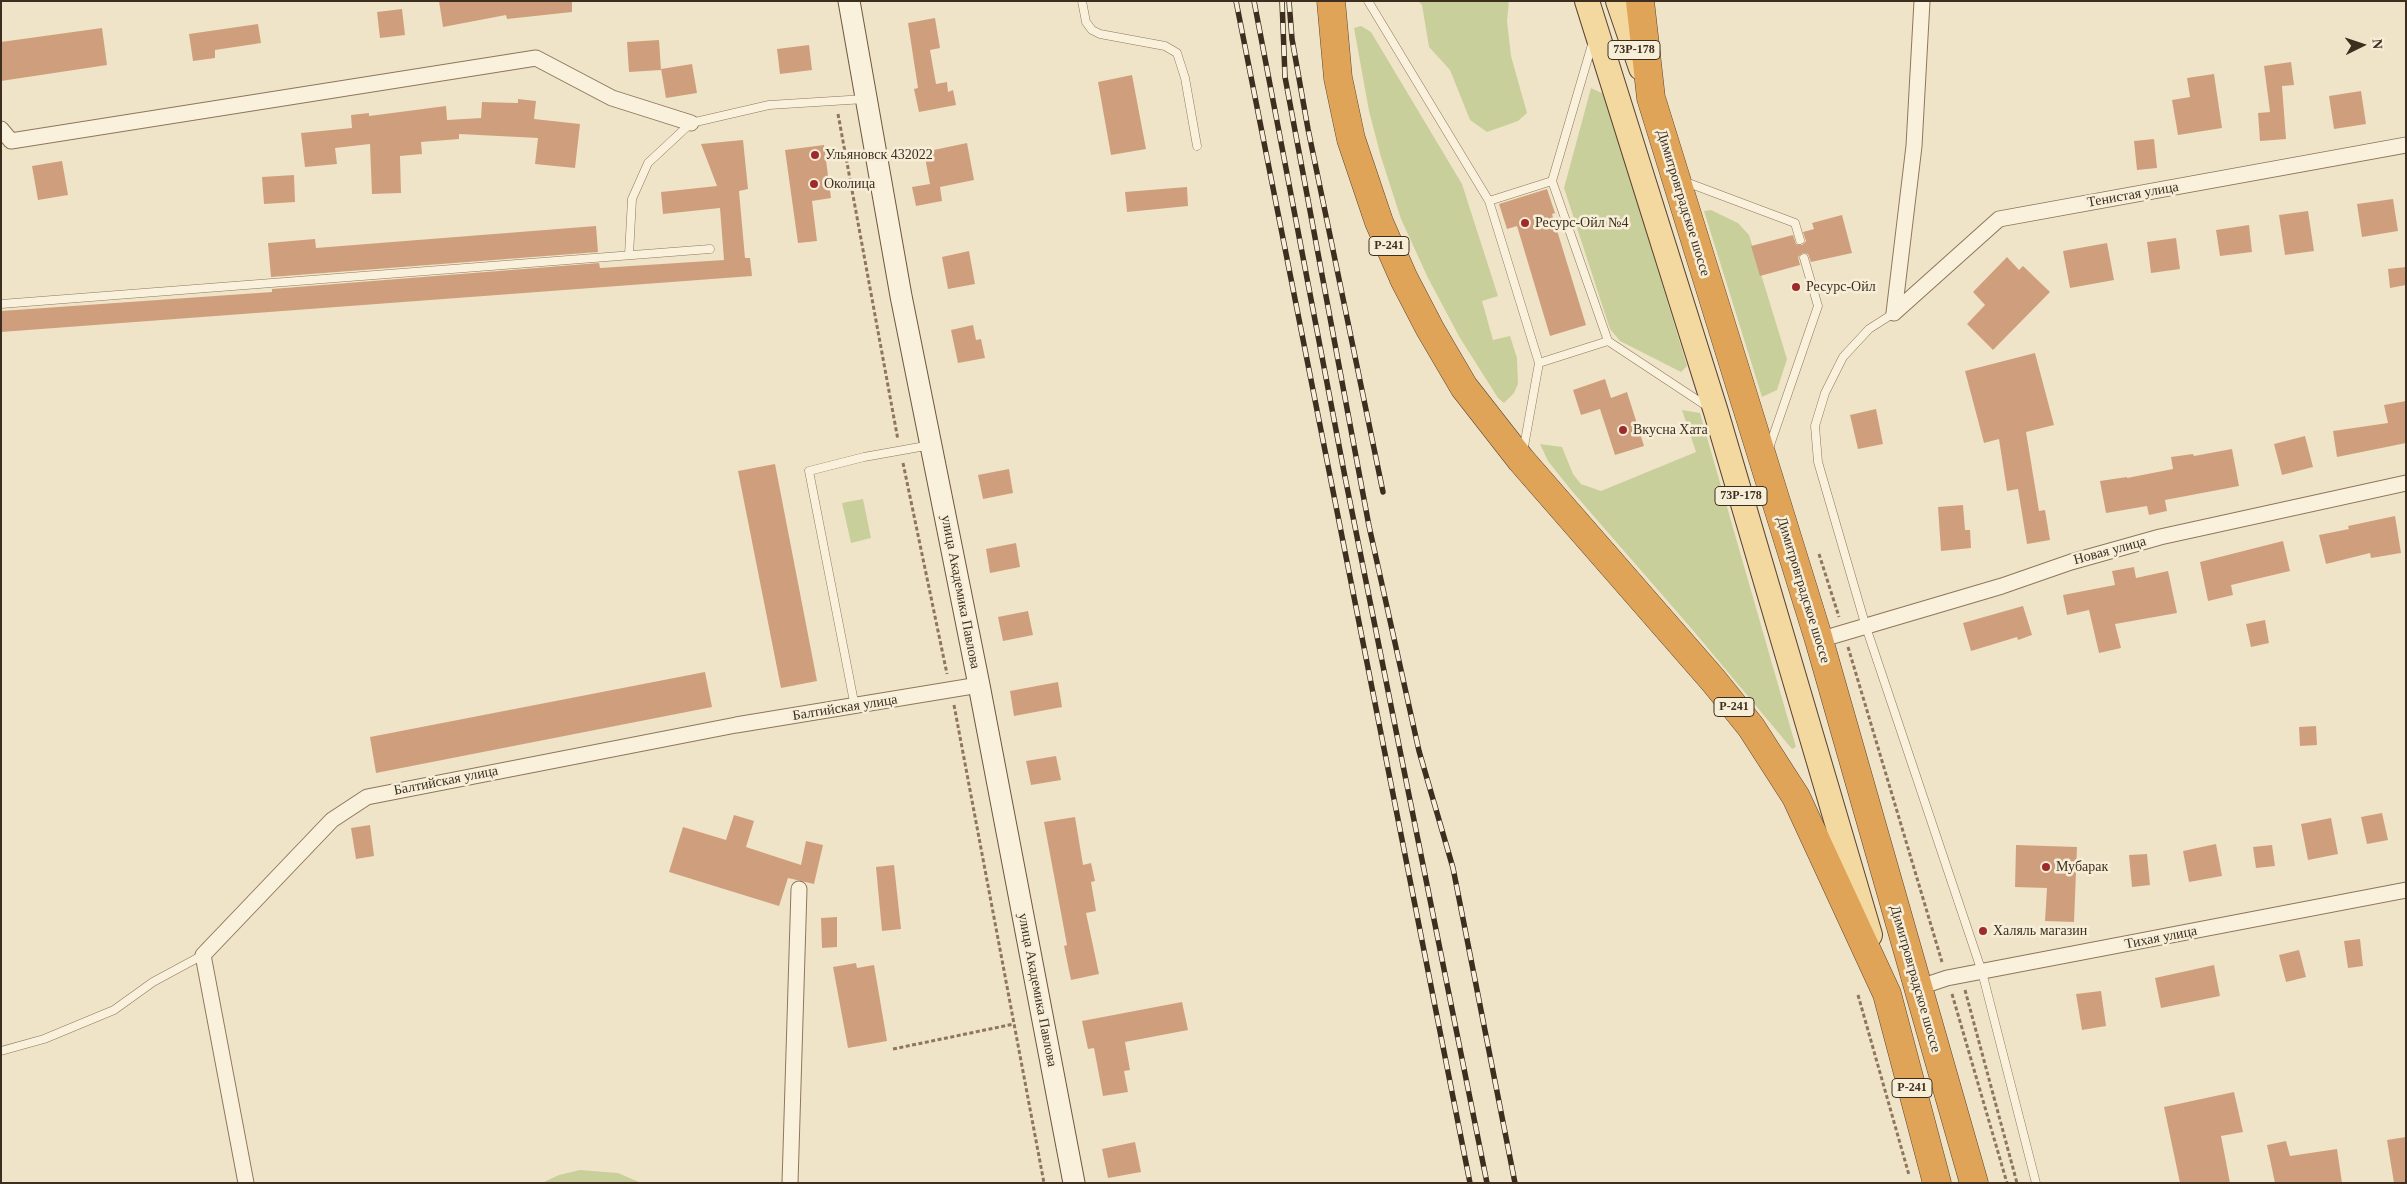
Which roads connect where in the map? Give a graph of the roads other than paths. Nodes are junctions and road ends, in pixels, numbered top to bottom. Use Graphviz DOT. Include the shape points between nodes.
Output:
graph roads {
  1 [pos="849,1"];
  2 [pos="1082,1"];
  3 [pos="1331,1"];
  4 [pos="1368,1"];
  5 [pos="1587,1"];
  6 [pos="1618,1"];
  7 [pos="1640,1"];
  8 [pos="1922,1"];
  9 [pos="1596,29"];
  10 [pos="1651,98"];
  11 [pos="865,99"];
  12 [pos="691,123"];
  13 [pos="1,129"];
  14 [pos="2406,145"];
  15 [pos="1198,146"];
  16 [pos="1676,179"];
  17 [pos="1552,181"];
  18 [pos="1489,201"];
  19 [pos="1800,240"];
  20 [pos="710,249"];
  21 [pos="629,255"];
  22 [pos="1804,258"];
  23 [pos="1,304"];
  24 [pos="1894,313"];
  25 [pos="1608,341"];
  26 [pos="1539,363"];
  27 [pos="1716,412"];
  28 [pos="931,445"];
  29 [pos="1521,460"];
  30 [pos="1765,465"];
  31 [pos="2406,482"];
  32 [pos="1866,627"];
  33 [pos="1831,637"];
  34 [pos="979,685"];
  35 [pos="855,707"];
  36 [pos="799,889"];
  37 [pos="2406,890"];
  38 [pos="203,955"];
  39 [pos="1982,972"];
  40 [pos="1917,988"];
  41 [pos="1887,994"];
  42 [pos="1,1051"];
  43 [pos="246,1183"];
  44 [pos="790,1183"];
  45 [pos="1074,1183"];
  46 [pos="1937,1183"];
  47 [pos="1974,1183"];
  48 [pos="2036,1183"];
  1 -- 11 [label="street, улица Академика Павлова"];
  2 -- 15 [label="lane" via="1086,22 1092,30 1165,46 1177,53"];
  3 -- 29 [label="highway, Р-241" via="1338,78 1349,130 1379,222 1434,338 1464,387"];
  4 -- 18 [label="lane"];
  5 -- 9 [label="main road, 73Р-178"];
  6 -- 10 [label="main road, Димитровградское шоссе / 73Р-178"];
  7 -- 10 [label="highway, Р-241"];
  8 -- 24 [label="street" via="1914,146"];
  9 -- 17 [label="lane"];
  9 -- 27 [label="main road, 73Р-178"];
  10 -- 16 [label="highway, Димитровградское шоссе / Р-241"];
  11 -- 12 [label="lane" via="769,105"];
  11 -- 28 [label="street, улица Академика Павлова"];
  12 -- 13 [label="street" via="612,98 536,58 11,141"];
  12 -- 21 [label="lane" via="648,163 632,200"];
  14 -- 24 [label="street, Тенистая улица" via="1999,219"];
  16 -- 19 [label="lane" via="1795,223"];
  16 -- 30 [label="highway, Димитровградское шоссе / Р-241"];
  17 -- 18 [label="lane"];
  17 -- 25 [label="lane"];
  18 -- 26 [label="lane"];
  20 -- 21 [label="lane"];
  21 -- 23 [label="lane"];
  22 -- 30 [label="lane" via="1818,306 1772,436"];
  24 -- 32 [label="lane" via="1869,329 1843,357 1825,393 1815,426 1818,462"];
  25 -- 26 [label="lane"];
  25 -- 27 [label="lane"];
  26 -- 29 [label="lane"];
  27 -- 41 [label="main road, 73Р-178"];
  28 -- 34 [label="street, улица Академика Павлова"];
  28 -- 35 [label="lane" via="809,470"];
  29 -- 41 [label="highway, Р-241" via="1751,727 1796,797"];
  30 -- 33 [label="highway, Димитровградское шоссе / Р-241"];
  31 -- 32 [label="street, Новая улица" via="2160,537"];
  32 -- 33 [label="street, Новая улица"];
  32 -- 39 [label="lane"];
  33 -- 40 [label="highway, Димитровградское шоссе / Р-241"];
  34 -- 35 [label="street, Балтийская улица"];
  34 -- 45 [label="street, улица Академика Павлова"];
  35 -- 38 [label="street, Балтийская улица" via="727,726 367,797 332,820"];
  36 -- 44 [label="street"];
  37 -- 39 [label="street, Тихая улица"];
  38 -- 42 [label="lane" via="153,982 114,1010 44,1039"];
  38 -- 43 [label="street"];
  39 -- 40 [label="street, Тихая улица"];
  39 -- 48 [label="lane"];
  40 -- 47 [label="highway, Димитровградское шоссе / Р-241"];
  41 -- 46 [label="highway, Р-241"];
}
